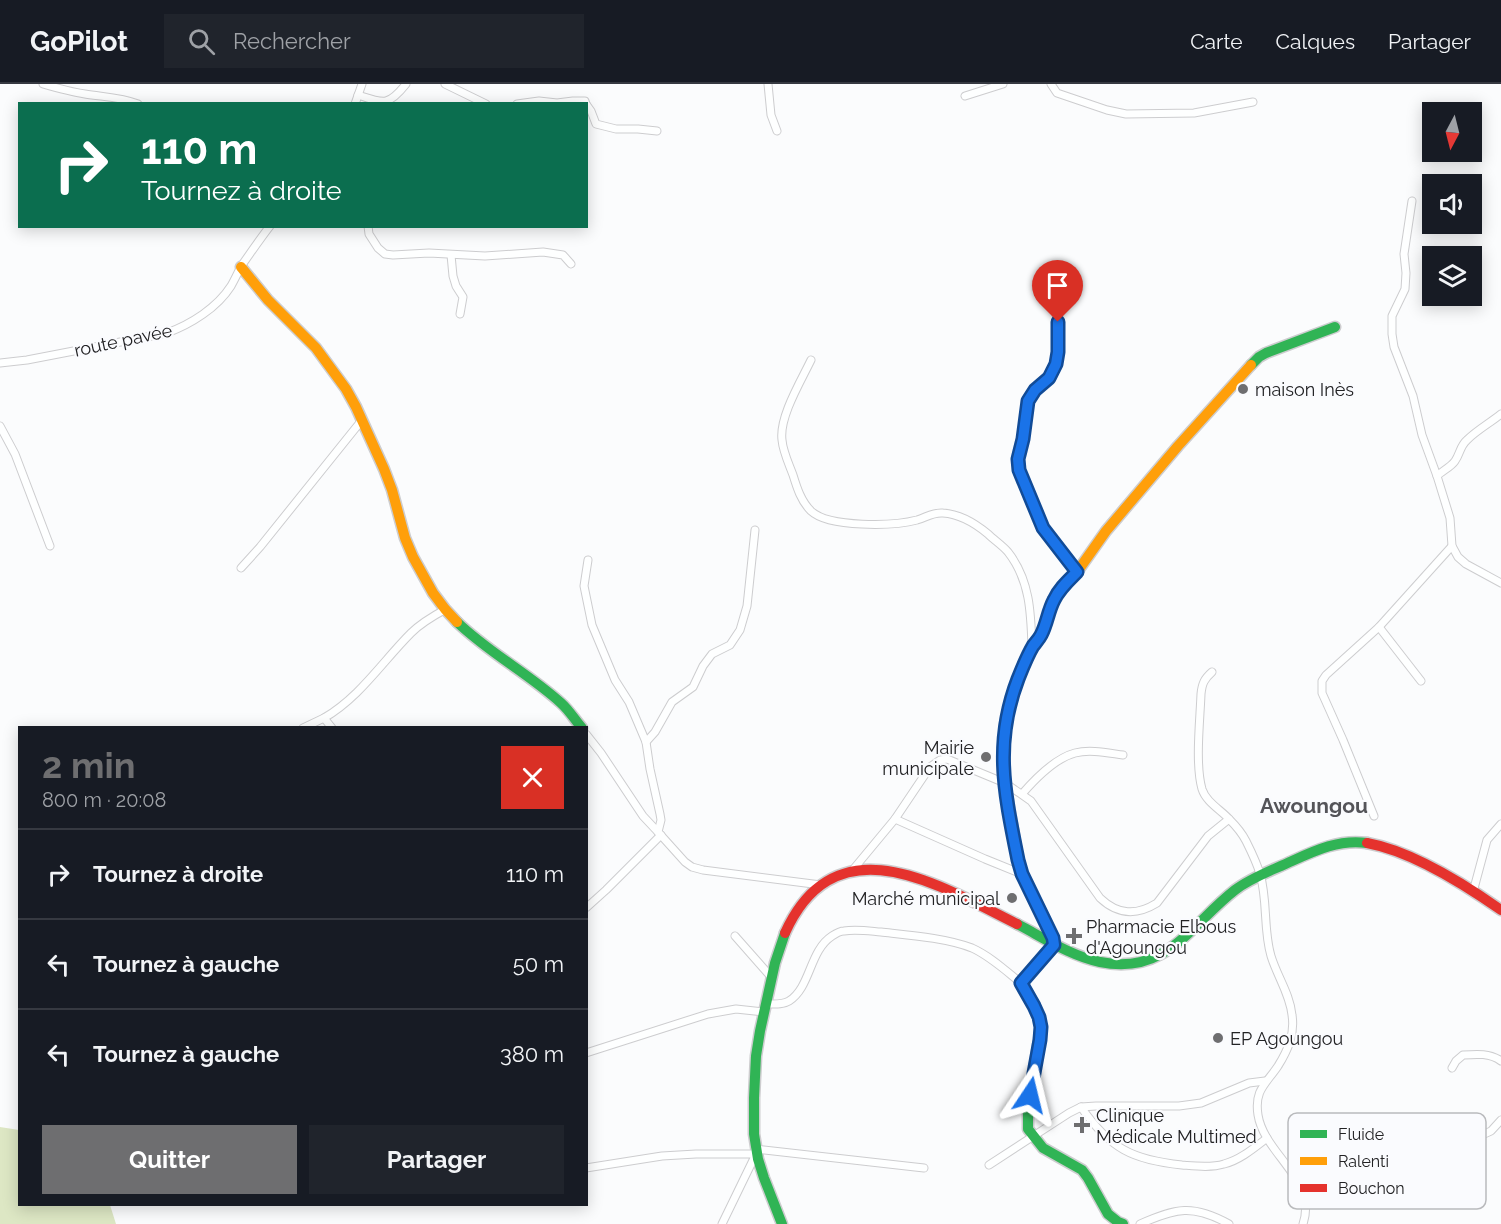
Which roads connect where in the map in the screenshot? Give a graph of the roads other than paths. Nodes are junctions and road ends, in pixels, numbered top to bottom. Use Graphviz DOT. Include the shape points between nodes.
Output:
graph roads {
  1 [pos="43,84"];
  2 [pos="362,84"];
  3 [pos="406,84"];
  4 [pos="445,84"];
  5 [pos="768,84"];
  6 [pos="1003,84"];
  7 [pos="1051,84"];
  8 [pos="358,95"];
  9 [pos="965,96"];
  10 [pos="131,102"];
  11 [pos="356,102"];
  12 [pos="482,102"];
  13 [pos="528,102"];
  14 [pos="551,102"];
  15 [pos="565,102"];
  16 [pos="585,102"];
  17 [pos="1253,102"];
  18 [pos="588,108"];
  19 [pos="657,131"];
  20 [pos="777,131"];
  21 [pos="1412,201"];
  22 [pos="269,228"];
  23 [pos="368,228"];
  24 [pos="451,255"];
  25 [pos="571,264"];
  26 [pos="241,267"];
  27 [pos="1053,303"];
  28 [pos="460,314"];
  29 [pos="1335,327"];
  30 [pos="811,360"];
  31 [pos="0,363"];
  32 [pos="1501,414"];
  33 [pos="362,420"];
  34 [pos="0,426"];
  35 [pos="1437,476"];
  36 [pos="755,530"];
  37 [pos="50,546"];
  38 [pos="1452,546"];
  39 [pos="588,560"];
  40 [pos="241,568"];
  41 [pos="1077,572"];
  42 [pos="1501,583"];
  43 [pos="446,609"];
  44 [pos="1379,627"];
  45 [pos="1032,647"];
  46 [pos="1212,672"];
  47 [pos="1421,681"];
  48 [pos="324,718"];
  49 [pos="307,726"];
  50 [pos="330,726"];
  51 [pos="580,726"];
  52 [pos="588,737"];
  53 [pos="646,742"];
  54 [pos="1123,755"];
  55 [pos="1005,783"];
  56 [pos="1022,794"];
  57 [pos="1374,816"];
  58 [pos="895,819"];
  59 [pos="1229,819"];
  60 [pos="1501,824"];
  61 [pos="659,834"];
  62 [pos="850,872"];
  63 [pos="1022,874"];
  64 [pos="1261,876"];
  65 [pos="821,885"];
  66 [pos="1473,892"];
  67 [pos="588,906"];
  68 [pos="1501,910"];
  69 [pos="735,936"];
  70 [pos="1054,945"];
  71 [pos="772,978"];
  72 [pos="1021,983"];
  73 [pos="765,1008"];
  74 [pos="588,1052"];
  75 [pos="1501,1061"];
  76 [pos="1452,1068"];
  77 [pos="1266,1081"];
  78 [pos="1081,1107"];
  79 [pos="1501,1120"];
  80 [pos="1486,1133"];
  81 [pos="1033,1136"];
  82 [pos="1267,1138"];
  83 [pos="756,1151"];
  84 [pos="989,1165"];
  85 [pos="1288,1167"];
  86 [pos="588,1168"];
  87 [pos="924,1168"];
  88 [pos="1306,1209"];
  89 [pos="722,1224"];
  90 [pos="782,1224"];
  91 [pos="1123,1224"];
  92 [pos="1140,1224"];
  93 [pos="1229,1224"];
  94 [pos="1303,1224"];
  1 -- 10 [label="street"];
  2 -- 8 [label="street"];
  3 -- 8 [label="street" via="388,101"];
  4 -- 12 [label="street"];
  5 -- 20 [label="street"];
  6 -- 9 [label="street"];
  7 -- 17 [label="street" via="1057,93 1126,114 1194,113"];
  8 -- 11 [label="street"];
  13 -- 14 [label="street"];
  15 -- 16 [label="street"];
  18 -- 19 [label="street" via="596,124"];
  21 -- 35 [label="street" via="1404,254 1405,289 1392,316 1392,334"];
  22 -- 26 [label="street, route pavée"];
  23 -- 24 [label="street" via="385,254"];
  24 -- 25 [label="street" via="543,252 563,255"];
  24 -- 28 [label="street" via="453,276 463,297"];
  26 -- 31 [label="street, route pavée" via="216,303 181,328"];
  26 -- 33 [label="street" via="321,354"];
  27 -- 41 [label="street" via="1058,322 1056,364 1028,401 1018,459 1043,528"];
  29 -- 41 [label="street" via="1259,357 1106,531"];
  30 -- 45 [label="street" via="782,429 782,442 803,501 813,513 838,523 901,522 945,513 960,516 982,530 1007,551 1025,584"];
  32 -- 35 [label="street" via="1464,442 1454,462"];
  33 -- 40 [label="street"];
  33 -- 43 [label="street" via="382,463 416,563"];
  34 -- 37 [label="street" via="15,454"];
  35 -- 38 [label="street" via="1450,518"];
  36 -- 53 [label="street" via="747,606 740,630 730,645 712,654 693,687 672,702"];
  38 -- 42 [label="street" via="1466,564"];
  38 -- 44 [label="street"];
  39 -- 53 [label="street" via="584,586 592,624"];
  41 -- 45 [label="street" via="1053,601 1043,631"];
  43 -- 48 [label="street" via="412,632 366,683"];
  43 -- 51 [label="street" via="484,647 562,704"];
  44 -- 47 [label="street"];
  44 -- 57 [label="street" via="1322,681 1322,693"];
  45 -- 55 [label="street" via="1005,724"];
  46 -- 59 [label="street" via="1205,678 1201,694 1202,791"];
  48 -- 49 [label="street"];
  48 -- 50 [label="street"];
  52 -- 61 [label="street"];
  53 -- 61 [label="street" via="661,820"];
  54 -- 56 [label="street" via="1076,752 1061,759"];
  55 -- 56 [label="street"];
  55 -- 58 [label="street" via="947,759 940,760 930,767"];
  55 -- 63 [label="street"];
  56 -- 59 [label="street" via="1038,810 1100,898 1120,911 1146,910 1157,903 1208,836"];
  58 -- 62 [label="street"];
  58 -- 63 [label="street"];
  59 -- 64 [label="street" via="1241,832"];
  60 -- 66 [label="street" via="1487,840"];
  61 -- 65 [label="street" via="692,867"];
  61 -- 67 [label="street"];
  62 -- 65 [label="street"];
  62 -- 70 [label="street" via="889,871 942,886"];
  63 -- 70 [label="street"];
  64 -- 66 [label="street" via="1320,849 1354,842 1383,846 1437,869"];
  64 -- 70 [label="street" via="1227,897 1173,948 1148,960 1104,963"];
  64 -- 77 [label="street" via="1270,954 1286,990 1293,1028 1286,1051"];
  65 -- 71 [label="street" via="804,900 786,928"];
  66 -- 68 [label="street"];
  69 -- 71 [label="street"];
  70 -- 72 [label="street"];
  71 -- 73 [label="street"];
  72 -- 73 [label="street" via="985,955 960,944 912,935 843,931 832,935 818,950 797,993 788,1001"];
  72 -- 81 [label="street" via="1041,1027 1028,1109"];
  73 -- 74 [label="street" via="708,1014"];
  73 -- 83 [label="street" via="755,1076"];
  75 -- 76 [label="street" via="1489,1055 1463,1055"];
  77 -- 78 [label="street" via="1249,1083 1201,1103"];
  77 -- 82 [label="street" via="1257,1102"];
  78 -- 81 [label="street"];
  78 -- 82 [label="street" via="1104,1136 1121,1149 1160,1162 1225,1164"];
  79 -- 80 [label="street"];
  81 -- 84 [label="street"];
  81 -- 91 [label="street" via="1043,1148 1082,1170 1108,1214"];
  82 -- 85 [label="street"];
  83 -- 86 [label="street" via="662,1156"];
  83 -- 87 [label="street"];
  83 -- 89 [label="street"];
  83 -- 90 [label="street"];
  88 -- 94 [label="street"];
  92 -- 93 [label="street" via="1179,1210 1204,1213"];
}
